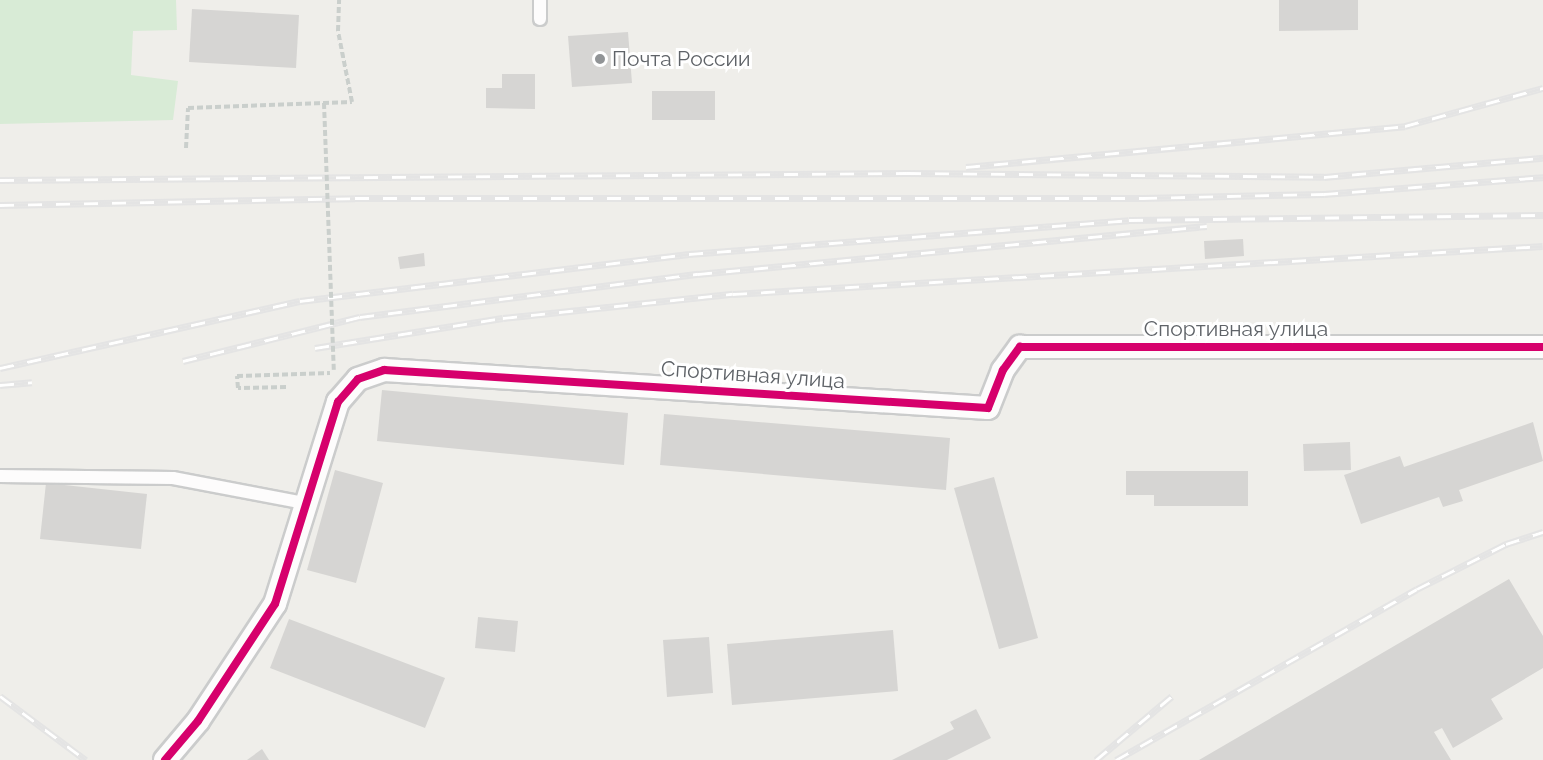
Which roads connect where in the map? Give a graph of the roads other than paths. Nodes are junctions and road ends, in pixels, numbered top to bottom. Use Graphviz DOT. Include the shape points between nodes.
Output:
graph roads {
  1 [pos="540,0"];
  2 [pos="540,19"];
  3 [pos="1543,347"];
  4 [pos="0,476"];
  5 [pos="304,503"];
  6 [pos="165,760"];
  1 -- 2 [label="lane"];
  3 -- 5 [label="street, Спортивная улица" via="1020,347 1003,370 988,408 384,370 358,379 338,402"];
  4 -- 5 [label="lane" via="173,478"];
  5 -- 6 [label="street, Спортивная улица" via="275,604 204,712"];
}
